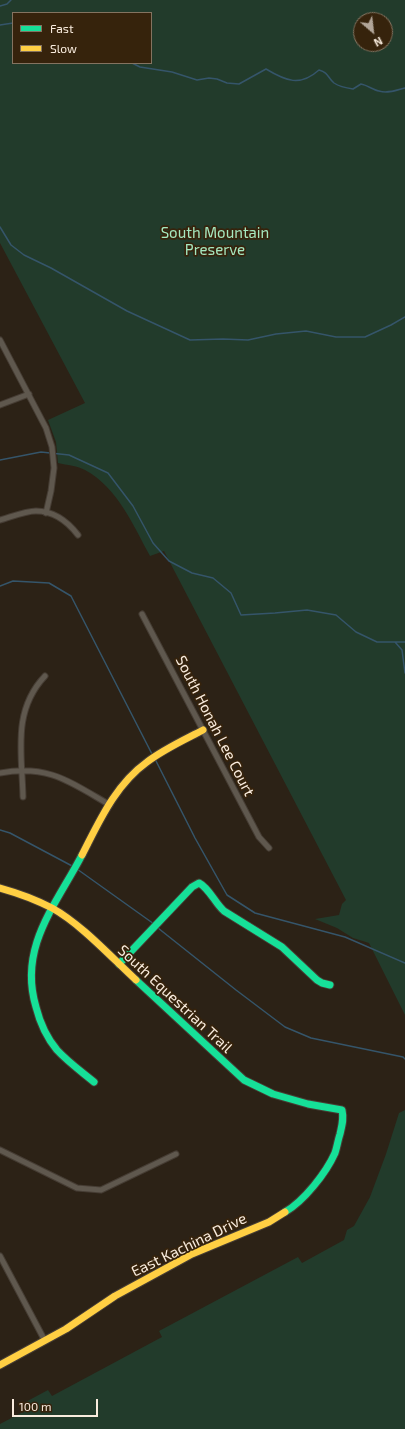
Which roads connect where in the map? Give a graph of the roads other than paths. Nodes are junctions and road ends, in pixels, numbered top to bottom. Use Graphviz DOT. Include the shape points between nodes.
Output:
graph roads {
  1 [pos="0,340"];
  2 [pos="29,394"];
  3 [pos="0,405"];
  4 [pos="46,513"];
  5 [pos="0,520"];
  6 [pos="78,535"];
  7 [pos="142,614"];
  8 [pos="45,676"];
  9 [pos="203,730"];
  10 [pos="22,770"];
  11 [pos="0,773"];
  12 [pos="23,797"];
  13 [pos="110,805"];
  14 [pos="269,848"];
  15 [pos="0,888"];
  16 [pos="52,908"];
  17 [pos="119,964"];
  18 [pos="330,985"];
  19 [pos="94,1082"];
  20 [pos="342,1110"];
  21 [pos="0,1150"];
  22 [pos="176,1154"];
  23 [pos="0,1256"];
  24 [pos="45,1341"];
  25 [pos="0,1365"];
  1 -- 2 [label="street"];
  2 -- 3 [label="street"];
  2 -- 4 [label="street" via="46,428 54,458"];
  4 -- 5 [label="street" via="36,511"];
  4 -- 6 [label="street" via="70,524"];
  7 -- 9 [label="street, South Honah Lee Court"];
  8 -- 10 [label="street" via="31,694 25,708 22,722"];
  9 -- 13 [label="street" via="139,768 126,781"];
  9 -- 14 [label="street, South Honah Lee Court" via="259,837"];
  10 -- 11 [label="street"];
  10 -- 12 [label="street"];
  10 -- 13 [label="street" via="62,778"];
  13 -- 16 [label="street"];
  15 -- 16 [label="street, South Equestrian Trail" via="24,895"];
  16 -- 17 [label="street, South Equestrian Trail" via="74,923"];
  16 -- 19 [label="street" via="38,938 31,966 33,995 40,1022 52,1044"];
  17 -- 18 [label="street" via="192,887 201,884 218,906 229,915 279,945 317,980"];
  17 -- 20 [label="street, South Equestrian Trail" via="244,1080 273,1094"];
  20 -- 24 [label="street, East Kachina Drive" via="344,1118 335,1152 319,1180 289,1210 269,1222 192,1254 115,1296"];
  21 -- 22 [label="street" via="77,1188 101,1190"];
  23 -- 24 [label="street"];
  24 -- 25 [label="street, East Kachina Drive"];
}
